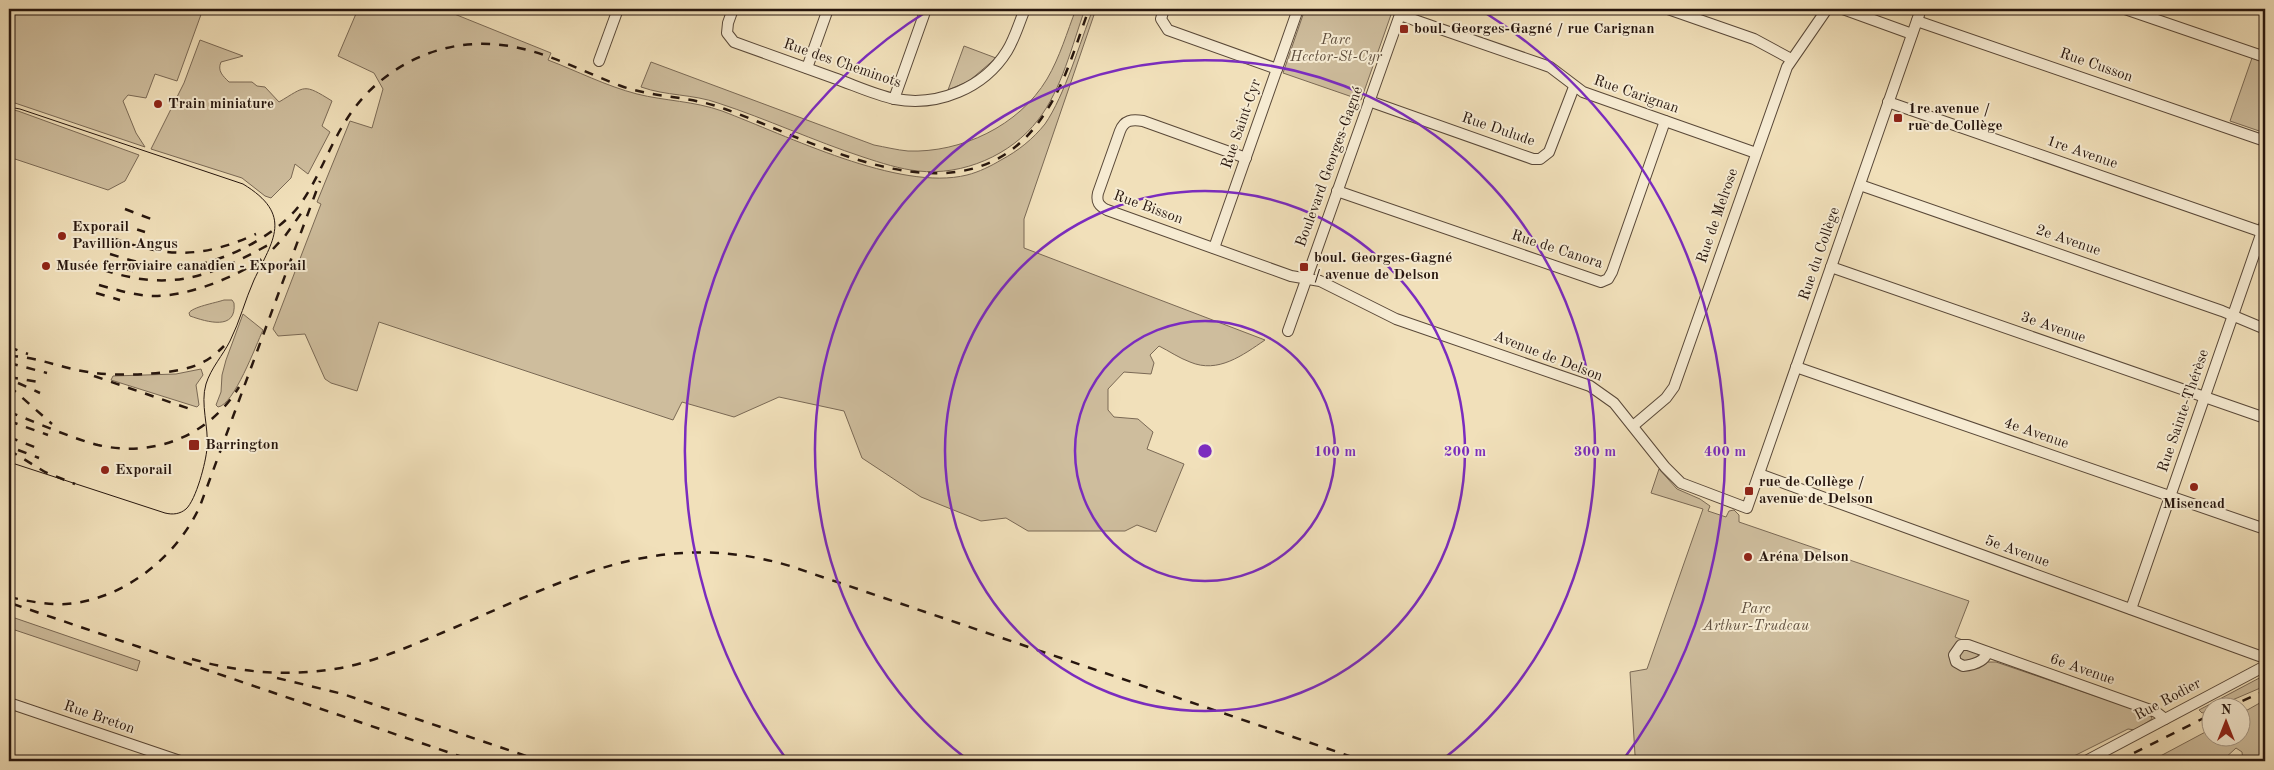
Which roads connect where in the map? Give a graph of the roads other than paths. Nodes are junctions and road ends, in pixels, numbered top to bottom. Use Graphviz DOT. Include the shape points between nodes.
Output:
graph roads {
  1 [pos="618,9"];
  2 [pos="733,9"];
  3 [pos="828,9"];
  4 [pos="926,9"];
  5 [pos="1024,9"];
  6 [pos="1164,9"];
  7 [pos="1298,9"];
  8 [pos="1668,9"];
  9 [pos="1826,9"];
  10 [pos="1843,9"];
  11 [pos="1921,9"];
  12 [pos="2125,9"];
  13 [pos="1401,12"];
  14 [pos="1917,21"];
  15 [pos="1912,34"];
  16 [pos="2265,57"];
  17 [pos="1791,59"];
  18 [pos="599,61"];
  19 [pos="807,68"];
  20 [pos="1277,69"];
  21 [pos="1574,87"];
  22 [pos="894,99"];
  23 [pos="1369,101"];
  24 [pos="1888,102"];
  25 [pos="1665,121"];
  26 [pos="2265,141"];
  27 [pos="1756,153"];
  28 [pos="1246,158"];
  29 [pos="1860,185"];
  30 [pos="1337,190"];
  31 [pos="2264,230"];
  32 [pos="1214,248"];
  33 [pos="1831,267"];
  34 [pos="1307,279"];
  35 [pos="2233,316"];
  36 [pos="2265,329"];
  37 [pos="1288,332"];
  38 [pos="1796,367"];
  39 [pos="2206,397"];
  40 [pos="2265,418"];
  41 [pos="1633,426"];
  42 [pos="1759,474"];
  43 [pos="2171,496"];
  44 [pos="1747,508"];
  45 [pos="2265,529"];
  46 [pos="2132,609"];
  47 [pos="1987,653"];
  48 [pos="2265,658"];
  49 [pos="2265,666"];
  50 [pos="9,703"];
  51 [pos="2165,719"];
  52 [pos="180,761"];
  53 [pos="2086,761"];
  1 -- 18 [label="street"];
  2 -- 19 [label="street, Rue des Cheminots" via="727,28 731,40"];
  3 -- 19 [label="street"];
  4 -- 22 [label="street"];
  5 -- 22 [label="street, Rue des Cheminots" via="1007,51 979,80 942,98 921,101"];
  6 -- 20 [label="street" via="1161,19 1168,30"];
  7 -- 20 [label="street, Rue Saint-Cyr"];
  8 -- 17 [label="street" via="1747,36"];
  9 -- 17 [label="street, Rue de Melrose"];
  10 -- 15 [label="street"];
  11 -- 14 [label="street, Rue du Collège"];
  12 -- 16 [label="street"];
  13 -- 21 [label="street, Rue Carignan" via="1550,67"];
  13 -- 23 [label="street, Boulevard Georges-Gagné"];
  14 -- 15 [label="street, Rue du Collège"];
  14 -- 26 [label="street, Rue Cusson"];
  15 -- 24 [label="street, Rue du Collège"];
  17 -- 27 [label="street, Rue de Melrose"];
  19 -- 22 [label="street, Rue des Cheminots"];
  20 -- 28 [label="street, Rue Saint-Cyr"];
  21 -- 23 [label="street, Rue Dulude" via="1549,152 1540,159"];
  21 -- 25 [label="street, Rue Carignan"];
  23 -- 30 [label="street, Boulevard Georges-Gagné"];
  24 -- 29 [label="street, Rue du Collège"];
  24 -- 31 [label="street, 1re Avenue"];
  25 -- 27 [label="street, Rue Carignan"];
  25 -- 30 [label="street, Rue de Canora" via="1612,272 1604,281 1598,282"];
  27 -- 41 [label="street, Rue de Melrose" via="1674,387"];
  28 -- 32 [label="street, Rue Saint-Cyr"];
  28 -- 32 [label="street, Rue Bisson" via="1138,120 1125,123 1120,131 1098,193 1099,204 1107,210"];
  29 -- 33 [label="street, Rue du Collège"];
  29 -- 35 [label="street, 2e Avenue"];
  30 -- 34 [label="street, Boulevard Georges-Gagné"];
  31 -- 35 [label="street, Rue Sainte-Thérèse"];
  32 -- 34 [label="street, Rue Bisson"];
  33 -- 38 [label="street, Rue du Collège"];
  33 -- 39 [label="street, 3e Avenue"];
  34 -- 37 [label="street, Boulevard Georges-Gagné"];
  34 -- 41 [label="street, Avenue de Delson" via="1320,281 1396,319 1590,386 1608,397"];
  35 -- 36 [label="street, 2e Avenue"];
  35 -- 39 [label="street, Rue Sainte-Thérèse"];
  38 -- 42 [label="street, Rue du Collège"];
  38 -- 43 [label="street, 4e Avenue"];
  39 -- 40 [label="street, 3e Avenue"];
  39 -- 43 [label="street, Rue Sainte-Thérèse"];
  41 -- 44 [label="street, Avenue de Delson" via="1681,483"];
  42 -- 44 [label="street, Rue du Collège"];
  42 -- 46 [label="street, 5e Avenue"];
  43 -- 45 [label="street, 4e Avenue"];
  43 -- 46 [label="street, Rue Sainte-Thérèse"];
  46 -- 48 [label="street, 5e Avenue"];
  47 -- 51 [label="street, 6e Avenue" via="2156,712"];
  49 -- 51 [label="street, Rue Rodier"];
  50 -- 52 [label="street, Rue Breton"];
  51 -- 53 [label="street, Rue Rodier"];
}
